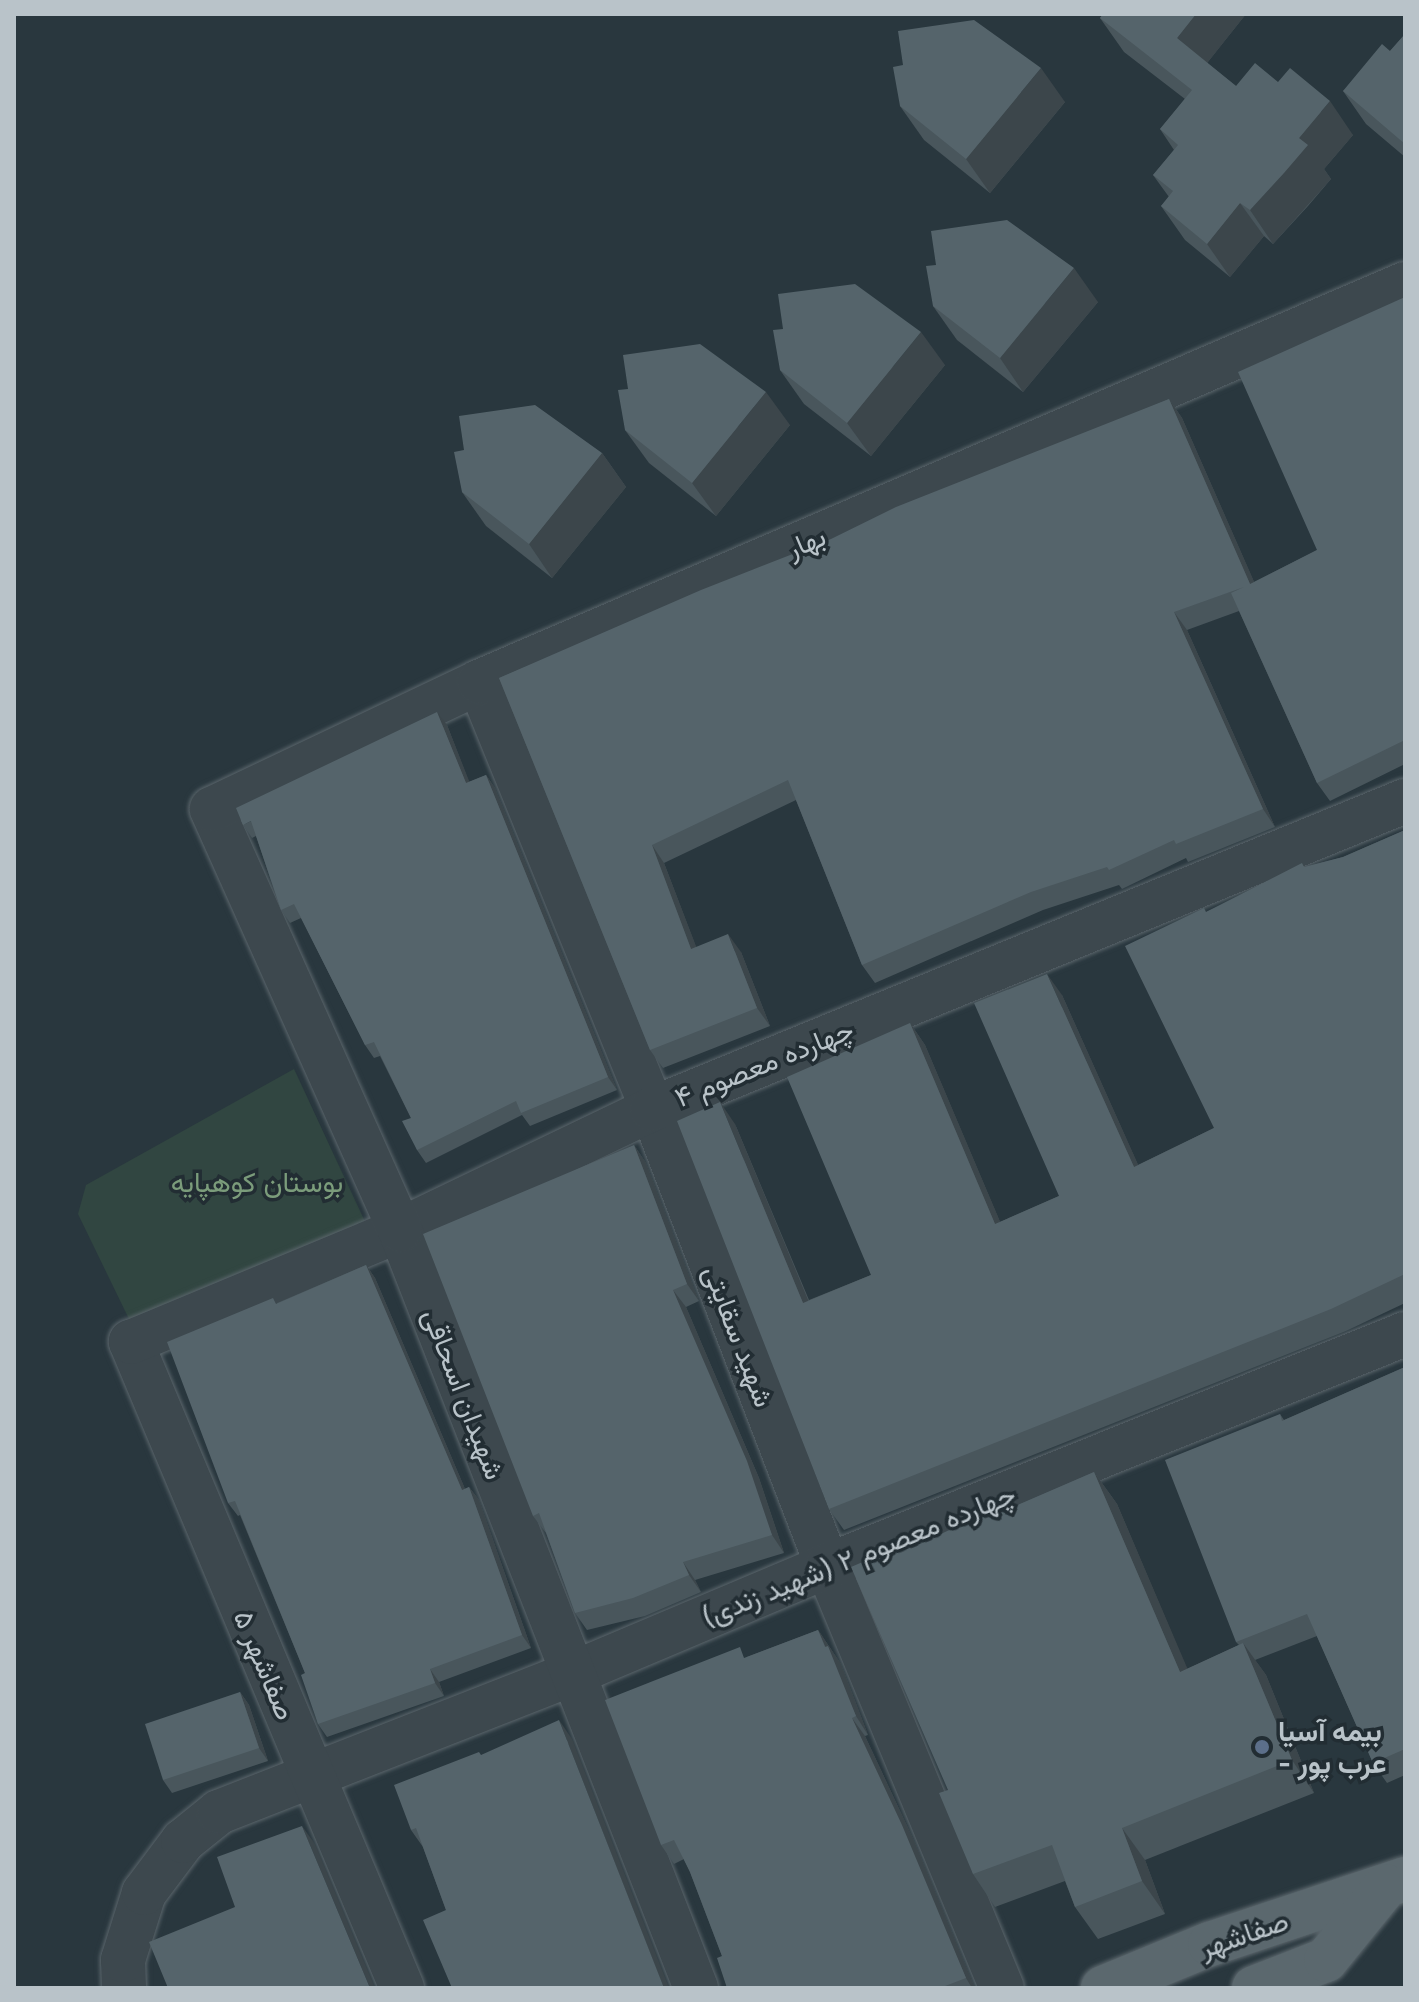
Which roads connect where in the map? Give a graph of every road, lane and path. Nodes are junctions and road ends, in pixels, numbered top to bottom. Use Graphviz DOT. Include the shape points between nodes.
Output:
graph roads {
  1 [pos="1405,284"];
  2 [pos="479,682"];
  3 [pos="1405,801"];
  4 [pos="212,809"];
  5 [pos="652,1109"];
  6 [pos="400,1230"];
  7 [pos="1405,1334"];
  8 [pos="131,1342"];
  9 [pos="827,1566"];
  10 [pos="574,1673"];
  11 [pos="311,1775"];
  12 [pos="1399,1883"];
  13 [pos="124,1988"];
  14 [pos="402,1988"];
  15 [pos="696,1988"];
  16 [pos="1002,1988"];
  17 [pos="1103,1988"];
  18 [pos="1254,1988"];
  1 -- 2 [label="street, بهار"];
  2 -- 4 [label="street, بهار"];
  2 -- 5 [label="street, شهید سقایتی"];
  3 -- 5 [label="street, چهارده معصوم ۴"];
  4 -- 6 [label="street, شهیدان اسحاقی"];
  5 -- 6 [label="street, چهارده معصوم ۴"];
  5 -- 9 [label="street, شهید سقایتی"];
  6 -- 8 [label="street, چهارده معصوم ۴"];
  6 -- 10 [label="street, شهیدان اسحاقی"];
  7 -- 9 [label="street, چهارده معصوم ۲ (شهید زندی)"];
  8 -- 11 [label="street, صفاشهر ۵"];
  9 -- 10 [label="street, چهارده معصوم ۲ (شهید زندی)"];
  9 -- 16 [label="street, شهید سقایتی"];
  10 -- 11 [label="street, چهارده معصوم ۲ (شهید زندی)"];
  10 -- 15 [label="street, شهیدان اسحاقی"];
  11 -- 13 [label="street, چهارده معصوم ۲ (شهید زندی)" via="219,1812 183,1841 144,1893 123,1960"];
  11 -- 14 [label="street, صفاشهر ۵"];
  12 -- 17 [label="main road, صفاشهر" via="1210,1944"];
  12 -- 18 [label="main road" via="1326,1960"];
}
